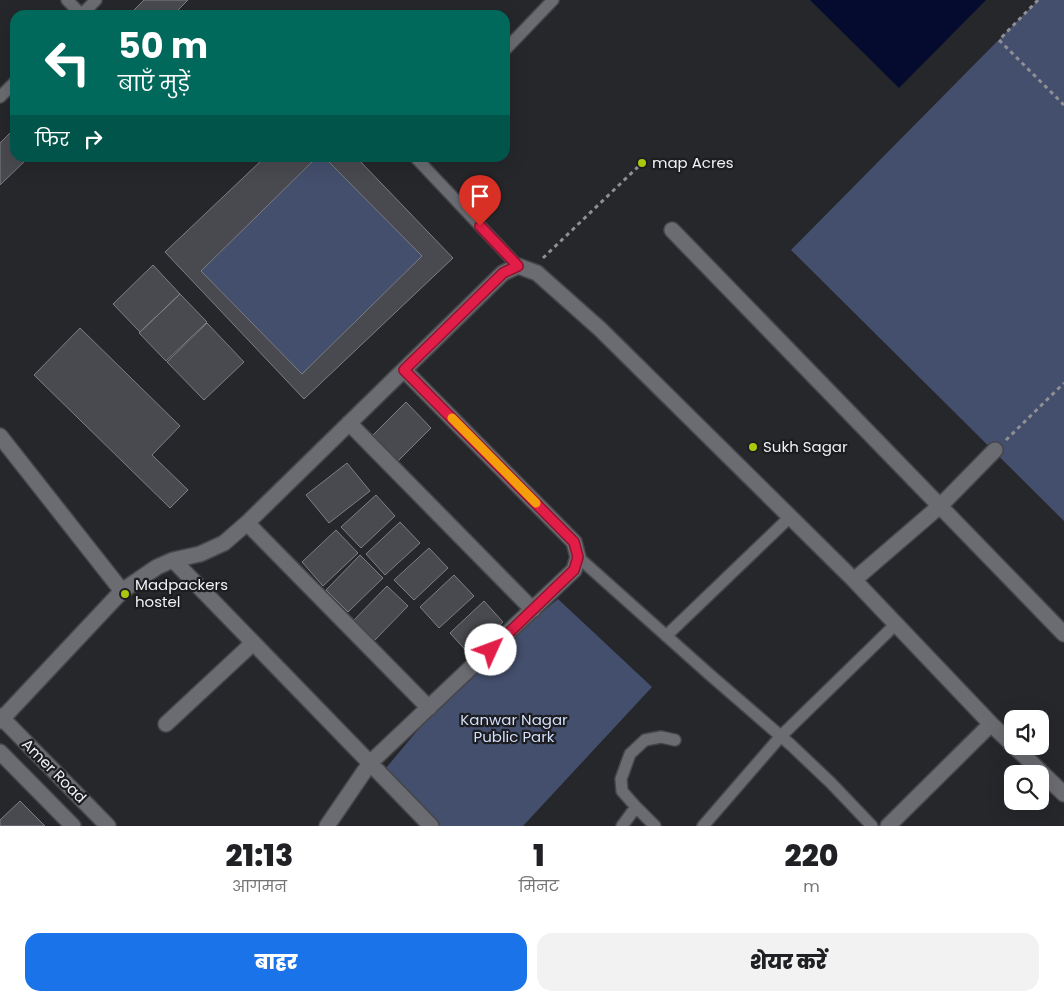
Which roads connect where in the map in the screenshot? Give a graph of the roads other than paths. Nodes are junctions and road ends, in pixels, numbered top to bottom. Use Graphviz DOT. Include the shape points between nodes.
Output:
graph roads {
  1 [pos="67,0"];
  2 [pos="96,0"];
  3 [pos="553,0"];
  4 [pos="77,10"];
  5 [pos="87,10"];
  6 [pos="510,45"];
  7 [pos="10,87"];
  8 [pos="0,97"];
  9 [pos="420,162"];
  10 [pos="672,230"];
  11 [pos="524,269"];
  12 [pos="404,370"];
  13 [pos="349,423"];
  14 [pos="0,436"];
  15 [pos="995,450"];
  16 [pos="941,505"];
  17 [pos="790,517"];
  18 [pos="247,523"];
  19 [pos="578,557"];
  20 [pos="173,560"];
  21 [pos="854,580"];
  22 [pos="122,591"];
  23 [pos="533,610"];
  24 [pos="896,624"];
  25 [pos="1064,634"];
  26 [pos="666,636"];
  27 [pos="253,643"];
  28 [pos="429,708"];
  29 [pos="1,718"];
  30 [pos="166,724"];
  31 [pos="991,724"];
  32 [pos="781,736"];
  33 [pos="1004,736"];
  34 [pos="675,740"];
  35 [pos="0,752"];
  36 [pos="1023,755"];
  37 [pos="370,763"];
  38 [pos="1064,794"];
  39 [pos="636,807"];
  40 [pos="73,826"];
  41 [pos="108,826"];
  42 [pos="327,826"];
  43 [pos="431,826"];
  44 [pos="622,826"];
  45 [pos="655,826"];
  46 [pos="703,826"];
  47 [pos="872,826"];
  48 [pos="888,826"];
  1 -- 4 [label="lane"];
  2 -- 5 [label="lane"];
  3 -- 6 [label="lane"];
  7 -- 8 [label="lane"];
  9 -- 11 [label="lane"];
  10 -- 16 [label="street"];
  11 -- 12 [label="street" via="503,273"];
  11 -- 17 [label="street" via="537,273 600,329"];
  12 -- 13 [label="street"];
  12 -- 19 [label="street" via="574,542"];
  13 -- 18 [label="street"];
  13 -- 23 [label="street"];
  14 -- 22 [label="street"];
  15 -- 16 [label="street"];
  16 -- 21 [label="street"];
  16 -- 25 [label="street"];
  17 -- 21 [label="street"];
  17 -- 26 [label="lane"];
  18 -- 20 [label="street" via="224,543 200,554"];
  18 -- 28 [label="street"];
  19 -- 23 [label="street" via="574,570"];
  19 -- 26 [label="lane"];
  20 -- 22 [label="street" via="157,566"];
  20 -- 27 [label="street"];
  21 -- 24 [label="street"];
  22 -- 29 [label="street"];
  23 -- 28 [label="street"];
  24 -- 31 [label="street"];
  24 -- 32 [label="lane"];
  26 -- 32 [label="lane"];
  27 -- 30 [label="street"];
  27 -- 37 [label="street"];
  28 -- 37 [label="street"];
  29 -- 41 [label="street, Amer Road"];
  31 -- 33 [label="street"];
  31 -- 48 [label="street"];
  32 -- 46 [label="lane"];
  32 -- 47 [label="lane"];
  34 -- 39 [label="lane" via="661,737 645,740 630,754 621,785 622,791"];
  35 -- 40 [label="street, Amer Road"];
  36 -- 38 [label="street"];
  37 -- 42 [label="street"];
  37 -- 43 [label="street"];
  39 -- 44 [label="lane"];
  39 -- 45 [label="lane"];
}
